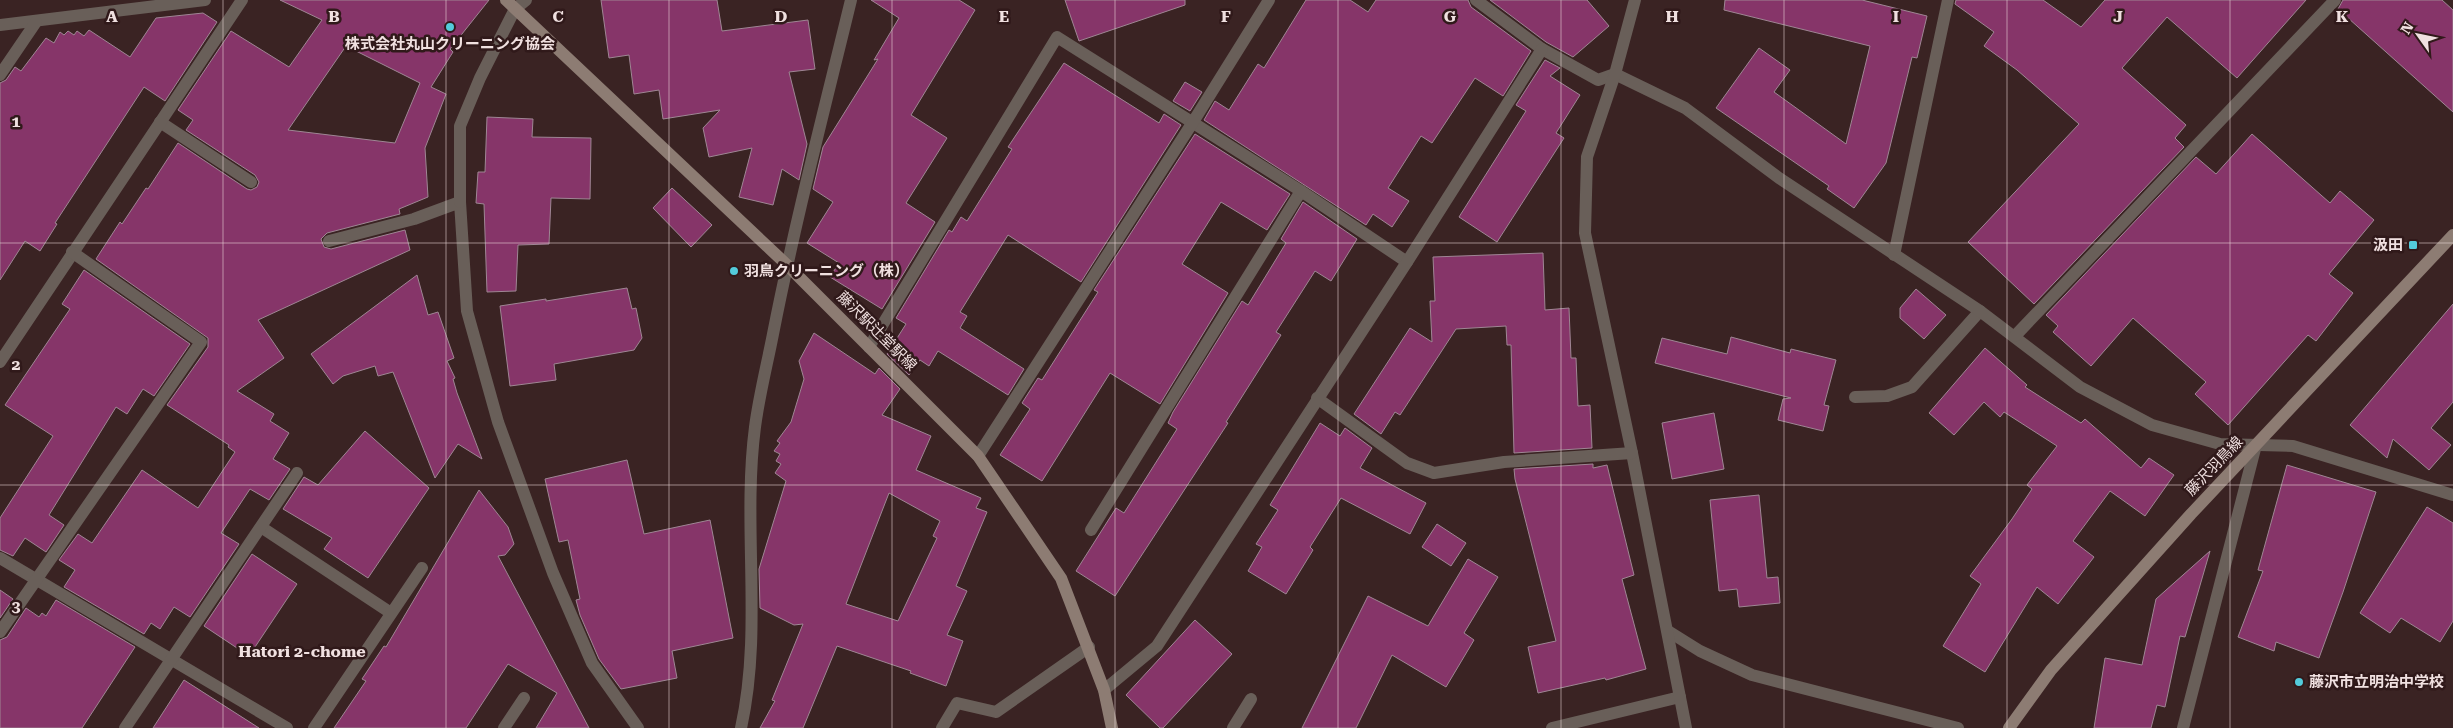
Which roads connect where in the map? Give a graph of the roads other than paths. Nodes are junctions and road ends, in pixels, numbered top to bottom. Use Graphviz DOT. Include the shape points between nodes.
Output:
graph roads {
  1 [pos="205,0"];
  2 [pos="242,0"];
  3 [pos="506,0"];
  4 [pos="526,0"];
  5 [pos="851,0"];
  6 [pos="1269,0"];
  7 [pos="1476,0"];
  8 [pos="1635,0"];
  9 [pos="1948,0"];
  10 [pos="2335,0"];
  11 [pos="515,9"];
  12 [pos="36,22"];
  13 [pos="0,25"];
  14 [pos="1542,49"];
  15 [pos="0,74"];
  16 [pos="1615,74"];
  17 [pos="160,122"];
  18 [pos="1193,122"];
  19 [pos="251,182"];
  20 [pos="1301,191"];
  21 [pos="460,202"];
  22 [pos="2453,235"];
  23 [pos="330,241"];
  24 [pos="72,252"];
  25 [pos="1894,255"];
  26 [pos="1408,262"];
  27 [pos="786,264"];
  28 [pos="1980,311"];
  29 [pos="2015,336"];
  30 [pos="869,347"];
  31 [pos="0,362"];
  32 [pos="1855,397"];
  33 [pos="1317,398"];
  34 [pos="2256,445"];
  35 [pos="1632,453"];
  36 [pos="978,456"];
  37 [pos="297,473"];
  38 [pos="2453,495"];
  39 [pos="261,527"];
  40 [pos="1091,530"];
  41 [pos="0,558"];
  42 [pos="422,568"];
  43 [pos="36,579"];
  44 [pos="391,613"];
  45 [pos="1668,631"];
  46 [pos="0,632"];
  47 [pos="1089,647"];
  48 [pos="171,660"];
  49 [pos="1104,690"];
  50 [pos="1680,697"];
  51 [pos="524,698"];
  52 [pos="1252,699"];
  53 [pos="125,728"];
  54 [pos="287,728"];
  55 [pos="314,728"];
  56 [pos="504,728"];
  57 [pos="638,728"];
  58 [pos="741,728"];
  59 [pos="942,728"];
  60 [pos="1112,728"];
  61 [pos="1234,728"];
  62 [pos="1552,728"];
  63 [pos="1686,728"];
  64 [pos="1958,728"];
  65 [pos="2009,728"];
  66 [pos="2183,728"];
  1 -- 12 [label="street"];
  2 -- 17 [label="street"];
  3 -- 11 [label="main road, 藤沢駅辻堂駅線"];
  4 -- 11 [label="street"];
  5 -- 27 [label="street"];
  6 -- 18 [label="street"];
  7 -- 14 [label="street"];
  8 -- 16 [label="street"];
  9 -- 25 [label="street"];
  10 -- 29 [label="street"];
  11 -- 21 [label="street" via="460,126"];
  11 -- 27 [label="main road, 藤沢駅辻堂駅線"];
  12 -- 13 [label="street"];
  12 -- 15 [label="street"];
  14 -- 16 [label="street" via="1598,80"];
  14 -- 26 [label="street"];
  16 -- 25 [label="street" via="1685,108 1779,178"];
  16 -- 35 [label="street" via="1587,157 1585,233"];
  17 -- 19 [label="street"];
  17 -- 24 [label="street"];
  18 -- 20 [label="street"];
  18 -- 30 [label="street" via="1057,37"];
  18 -- 36 [label="street"];
  20 -- 26 [label="street"];
  20 -- 40 [label="street"];
  21 -- 23 [label="street" via="414,219"];
  21 -- 57 [label="street" via="467,311 498,422 553,573 592,662"];
  22 -- 34 [label="main road, 藤沢羽鳥線"];
  24 -- 31 [label="street"];
  24 -- 43 [label="street" via="201,342"];
  25 -- 28 [label="street"];
  26 -- 33 [label="street"];
  27 -- 30 [label="main road, 藤沢駅辻堂駅線"];
  27 -- 58 [label="street" via="755,427 749,527 752,643 747,702"];
  28 -- 29 [label="street"];
  28 -- 32 [label="street" via="1912,387 1887,396"];
  29 -- 34 [label="street" via="2080,387 2152,425 2220,444"];
  30 -- 36 [label="main road, 藤沢駅辻堂駅線"];
  33 -- 35 [label="street" via="1407,463 1434,473 1504,462"];
  33 -- 49 [label="street" via="1157,646"];
  34 -- 38 [label="street" via="2293,446"];
  34 -- 65 [label="main road, 藤沢羽鳥線" via="2051,670"];
  34 -- 66 [label="street"];
  35 -- 45 [label="street"];
  36 -- 47 [label="main road, 藤沢駅辻堂駅線" via="1061,578"];
  37 -- 39 [label="street"];
  39 -- 44 [label="street"];
  39 -- 48 [label="street"];
  41 -- 43 [label="street"];
  42 -- 44 [label="street"];
  43 -- 46 [label="street"];
  43 -- 48 [label="street"];
  44 -- 55 [label="street"];
  45 -- 50 [label="street"];
  45 -- 64 [label="street" via="1700,651 1752,675"];
  47 -- 49 [label="main road, 藤沢駅辻堂駅線"];
  47 -- 59 [label="street" via="996,712 957,703"];
  48 -- 53 [label="street"];
  48 -- 54 [label="street"];
  49 -- 60 [label="main road, 藤沢駅辻堂駅線"];
  50 -- 62 [label="street"];
  50 -- 63 [label="street"];
  51 -- 56 [label="street"];
  52 -- 61 [label="street"];
}
